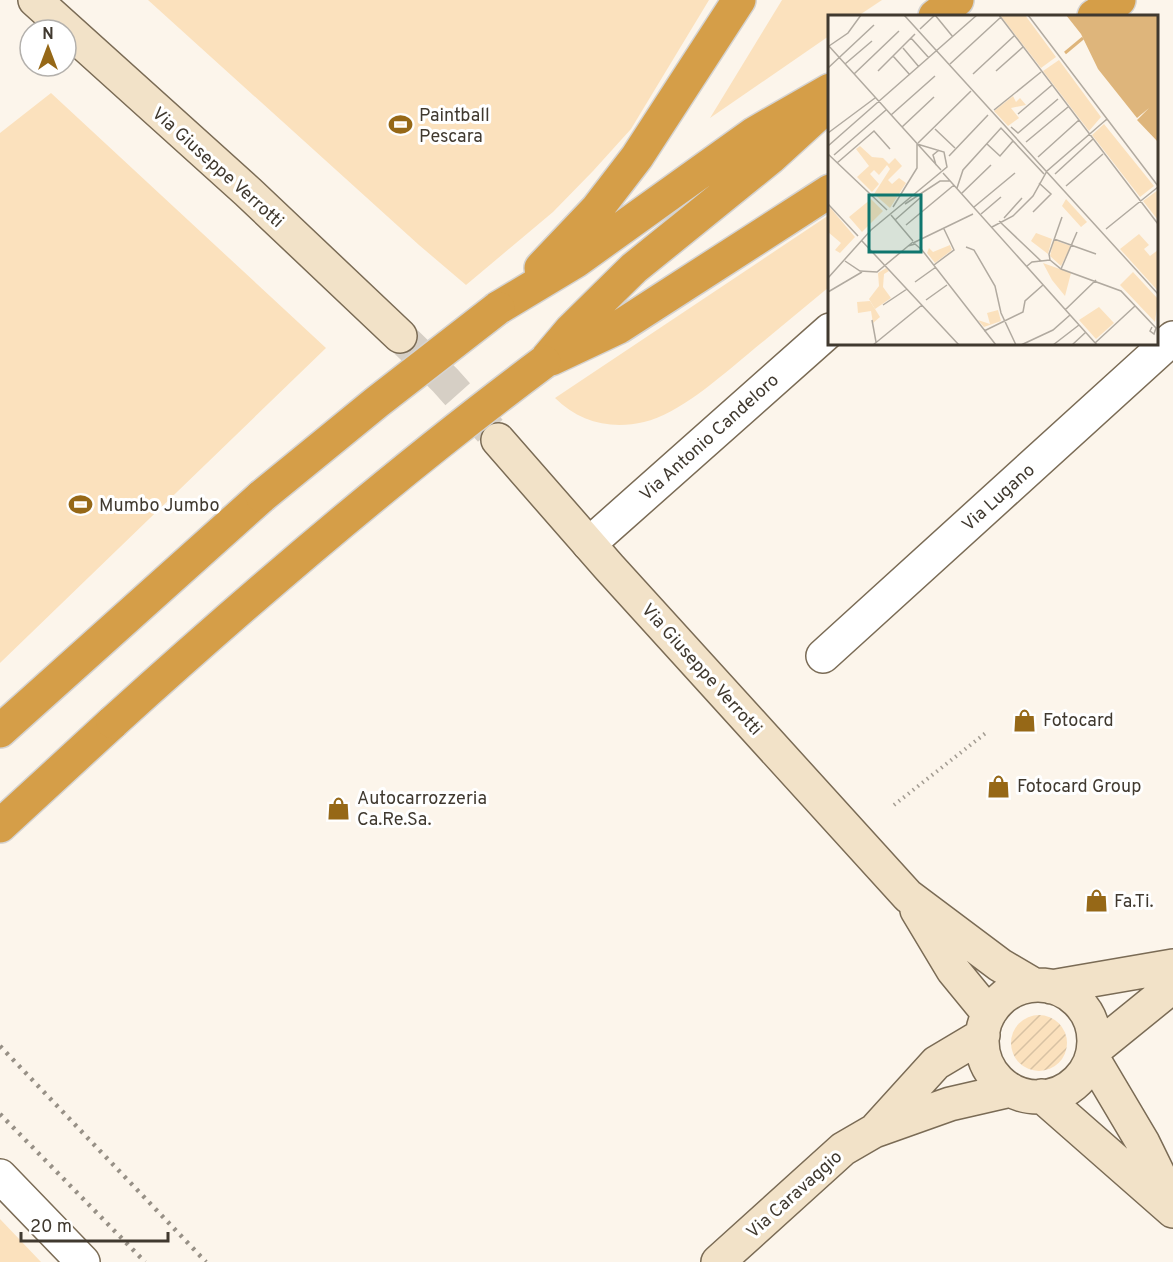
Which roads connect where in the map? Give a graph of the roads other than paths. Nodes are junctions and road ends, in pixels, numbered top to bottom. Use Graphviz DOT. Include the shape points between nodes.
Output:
graph roads {
  1 [pos="35,0"];
  2 [pos="739,0"];
  3 [pos="957,0"];
  4 [pos="1119,0"];
  5 [pos="936,15"];
  6 [pos="1096,15"];
  7 [pos="828,91"];
  8 [pos="828,106"];
  9 [pos="828,191"];
  10 [pos="498,308"];
  11 [pos="828,332"];
  12 [pos="399,336"];
  13 [pos="1173,339"];
  14 [pos="544,362"];
  15 [pos="498,440"];
  16 [pos="589,544"];
  17 [pos="823,656"];
  18 [pos="0,731"];
  19 [pos="0,826"];
  20 [pos="908,896"];
  21 [pos="1173,966"];
  22 [pos="1043,986"];
  23 [pos="1173,986"];
  24 [pos="986,1024"];
  25 [pos="1093,1054"];
  26 [pos="1011,1090"];
  27 [pos="1042,1096"];
  28 [pos="874,1131"];
  29 [pos="0,1176"];
  30 [pos="1173,1204"];
  31 [pos="1173,1211"];
  32 [pos="83,1262"];
  33 [pos="718,1262"];
  1 -- 12 [label="street, Via Giuseppe Verrotti" via="248,192"];
  2 -- 10 [label="highway" via="637,157 597,209"];
  3 -- 5 [label="highway"];
  4 -- 6 [label="highway"];
  7 -- 10 [label="highway" via="754,133 576,261"];
  8 -- 14 [label="highway" via="634,268"];
  9 -- 14 [label="highway" via="619,327"];
  10 -- 18 [label="highway, bridge" via="262,496"];
  11 -- 16 [label="street, Via Antonio Candeloro"];
  13 -- 17 [label="street, Via Lugano"];
  14 -- 19 [label="highway, bridge" via="418,460 208,636"];
  15 -- 16 [label="street, Via Giuseppe Verrotti"];
  16 -- 20 [label="street, Via Giuseppe Verrotti"];
  20 -- 22 [label="street, Via Giuseppe Verrotti" via="1000,965"];
  20 -- 24 [label="street, Via Giuseppe Verrotti"];
  21 -- 22 [label="street"];
  22 -- 24 [label="street" via="1008,994 998,1002"];
  22 -- 25 [label="street" via="1071,996 1085,1010 1093,1030"];
  23 -- 25 [label="street"];
  24 -- 26 [label="street" via="983,1051 998,1080"];
  24 -- 28 [label="street, Via Caravaggio" via="936,1063"];
  25 -- 27 [label="street" via="1073,1085"];
  25 -- 30 [label="street"];
  26 -- 27 [label="street"];
  26 -- 28 [label="street, Via Caravaggio" via="951,1104"];
  27 -- 31 [label="street"];
  28 -- 33 [label="street, Via Caravaggio" via="843,1149"];
  29 -- 32 [label="street"];
}
